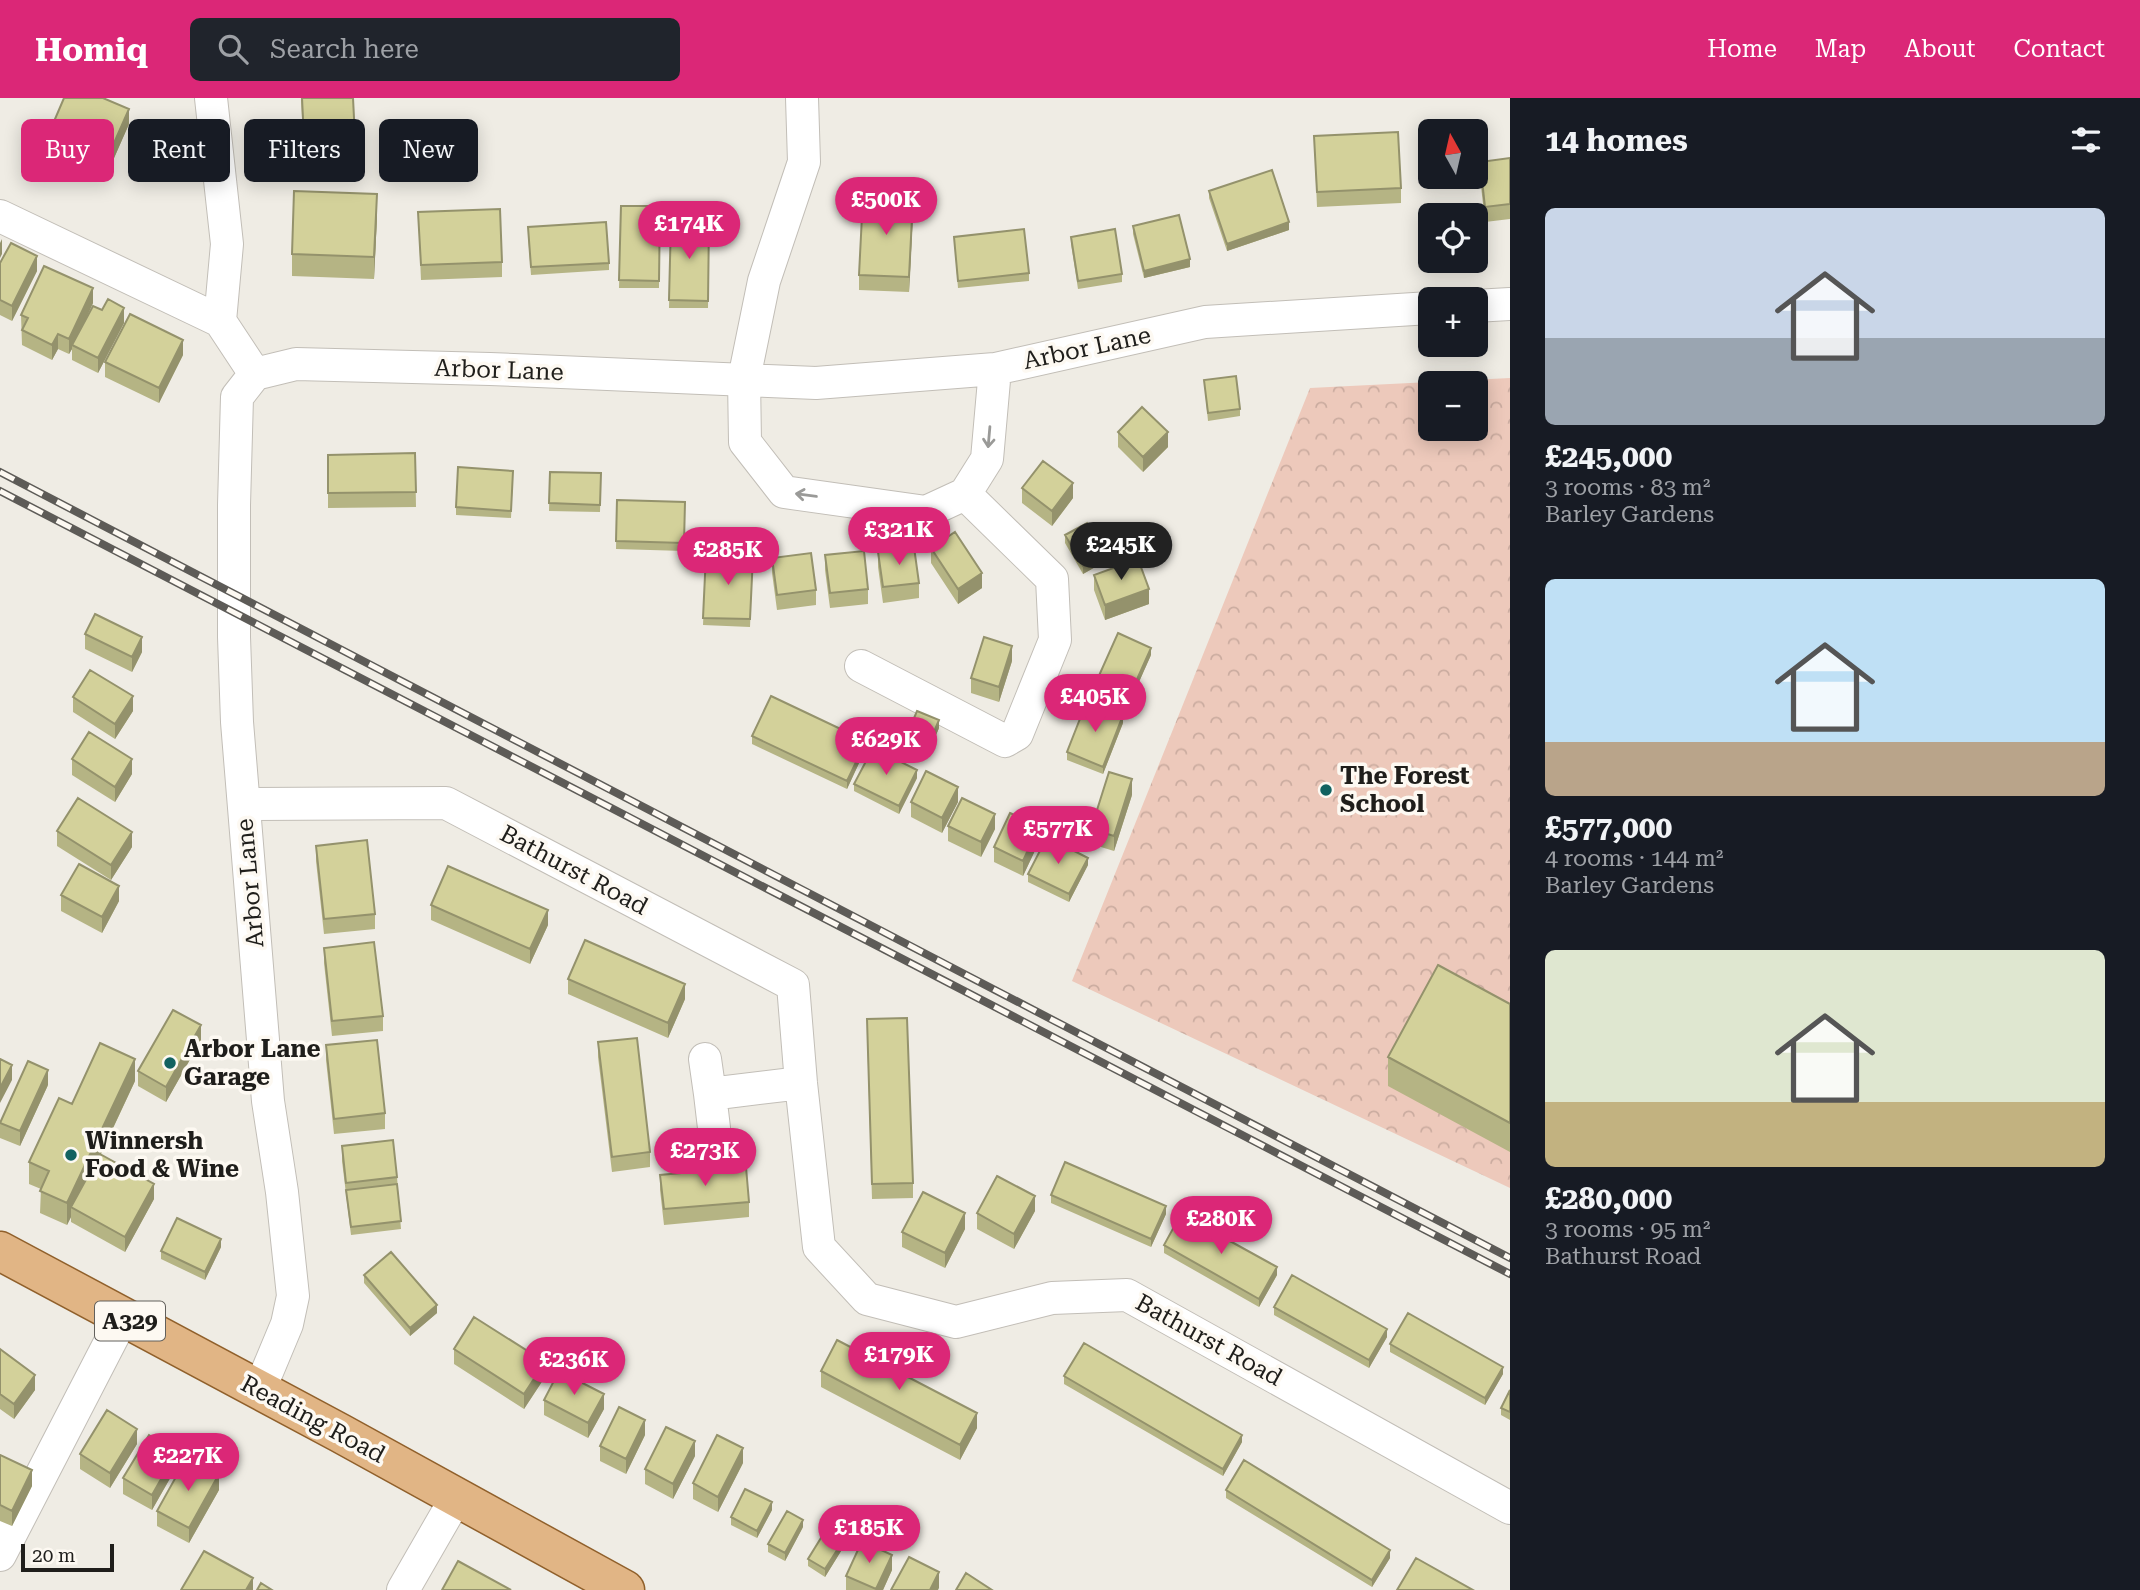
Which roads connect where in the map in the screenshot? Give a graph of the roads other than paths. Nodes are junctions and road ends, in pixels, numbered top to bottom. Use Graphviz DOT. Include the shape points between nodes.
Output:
graph roads {
  1 [pos="211,98"];
  2 [pos="802,98"];
  3 [pos="0,216"];
  4 [pos="1510,304"];
  5 [pos="1488,305"];
  6 [pos="1418,309"];
  7 [pos="220,321"];
  8 [pos="995,369"];
  9 [pos="255,374"];
  10 [pos="744,379"];
  11 [pos="965,495"];
  12 [pos="861,666"];
  13 [pos="244,804"];
  14 [pos="705,1059"];
  15 [pos="801,1083"];
  16 [pos="710,1094"];
  17 [pos="714,1128"];
  18 [pos="0,1251"];
  19 [pos="123,1317"];
  20 [pos="259,1391"];
  21 [pos="456,1498"];
  22 [pos="1510,1508"];
  23 [pos="0,1555"];
  24 [pos="403,1590"];
  25 [pos="625,1590"];
  1 -- 7 [label="street" via="227,244"];
  2 -- 10 [label="street" via="804,162 764,281"];
  3 -- 7 [label="street"];
  4 -- 5 [label="street"];
  6 -- 8 [label="street, Arbor Lane" via="1205,323"];
  7 -- 9 [label="street"];
  8 -- 10 [label="street, Arbor Lane" via="816,383"];
  8 -- 11 [label="street, one-way" via="987,458"];
  9 -- 10 [label="street, Arbor Lane" via="296,364"];
  9 -- 13 [label="street, Arbor Lane" via="237,397 234,505 234,637"];
  11 -- 10 [label="street, one-way" via="926,512 784,492 745,442"];
  11 -- 12 [label="street" via="1052,579 1055,640 1017,734 1005,741"];
  13 -- 15 [label="street, Bathurst Road" via="446,803 793,985"];
  13 -- 20 [label="street, Arbor Lane" via="268,1101 293,1296 287,1324"];
  14 -- 16 [label="street"];
  15 -- 16 [label="street"];
  15 -- 22 [label="street, Bathurst Road" via="819,1247 866,1299 956,1322 1052,1298 1127,1295"];
  16 -- 17 [label="street"];
  18 -- 19 [label="main road, Reading Road / A329"];
  19 -- 20 [label="main road, Reading Road / A329"];
  19 -- 23 [label="street"];
  20 -- 21 [label="main road, Reading Road / A329"];
  21 -- 24 [label="street"];
  21 -- 25 [label="main road, Reading Road / A329"];
}
